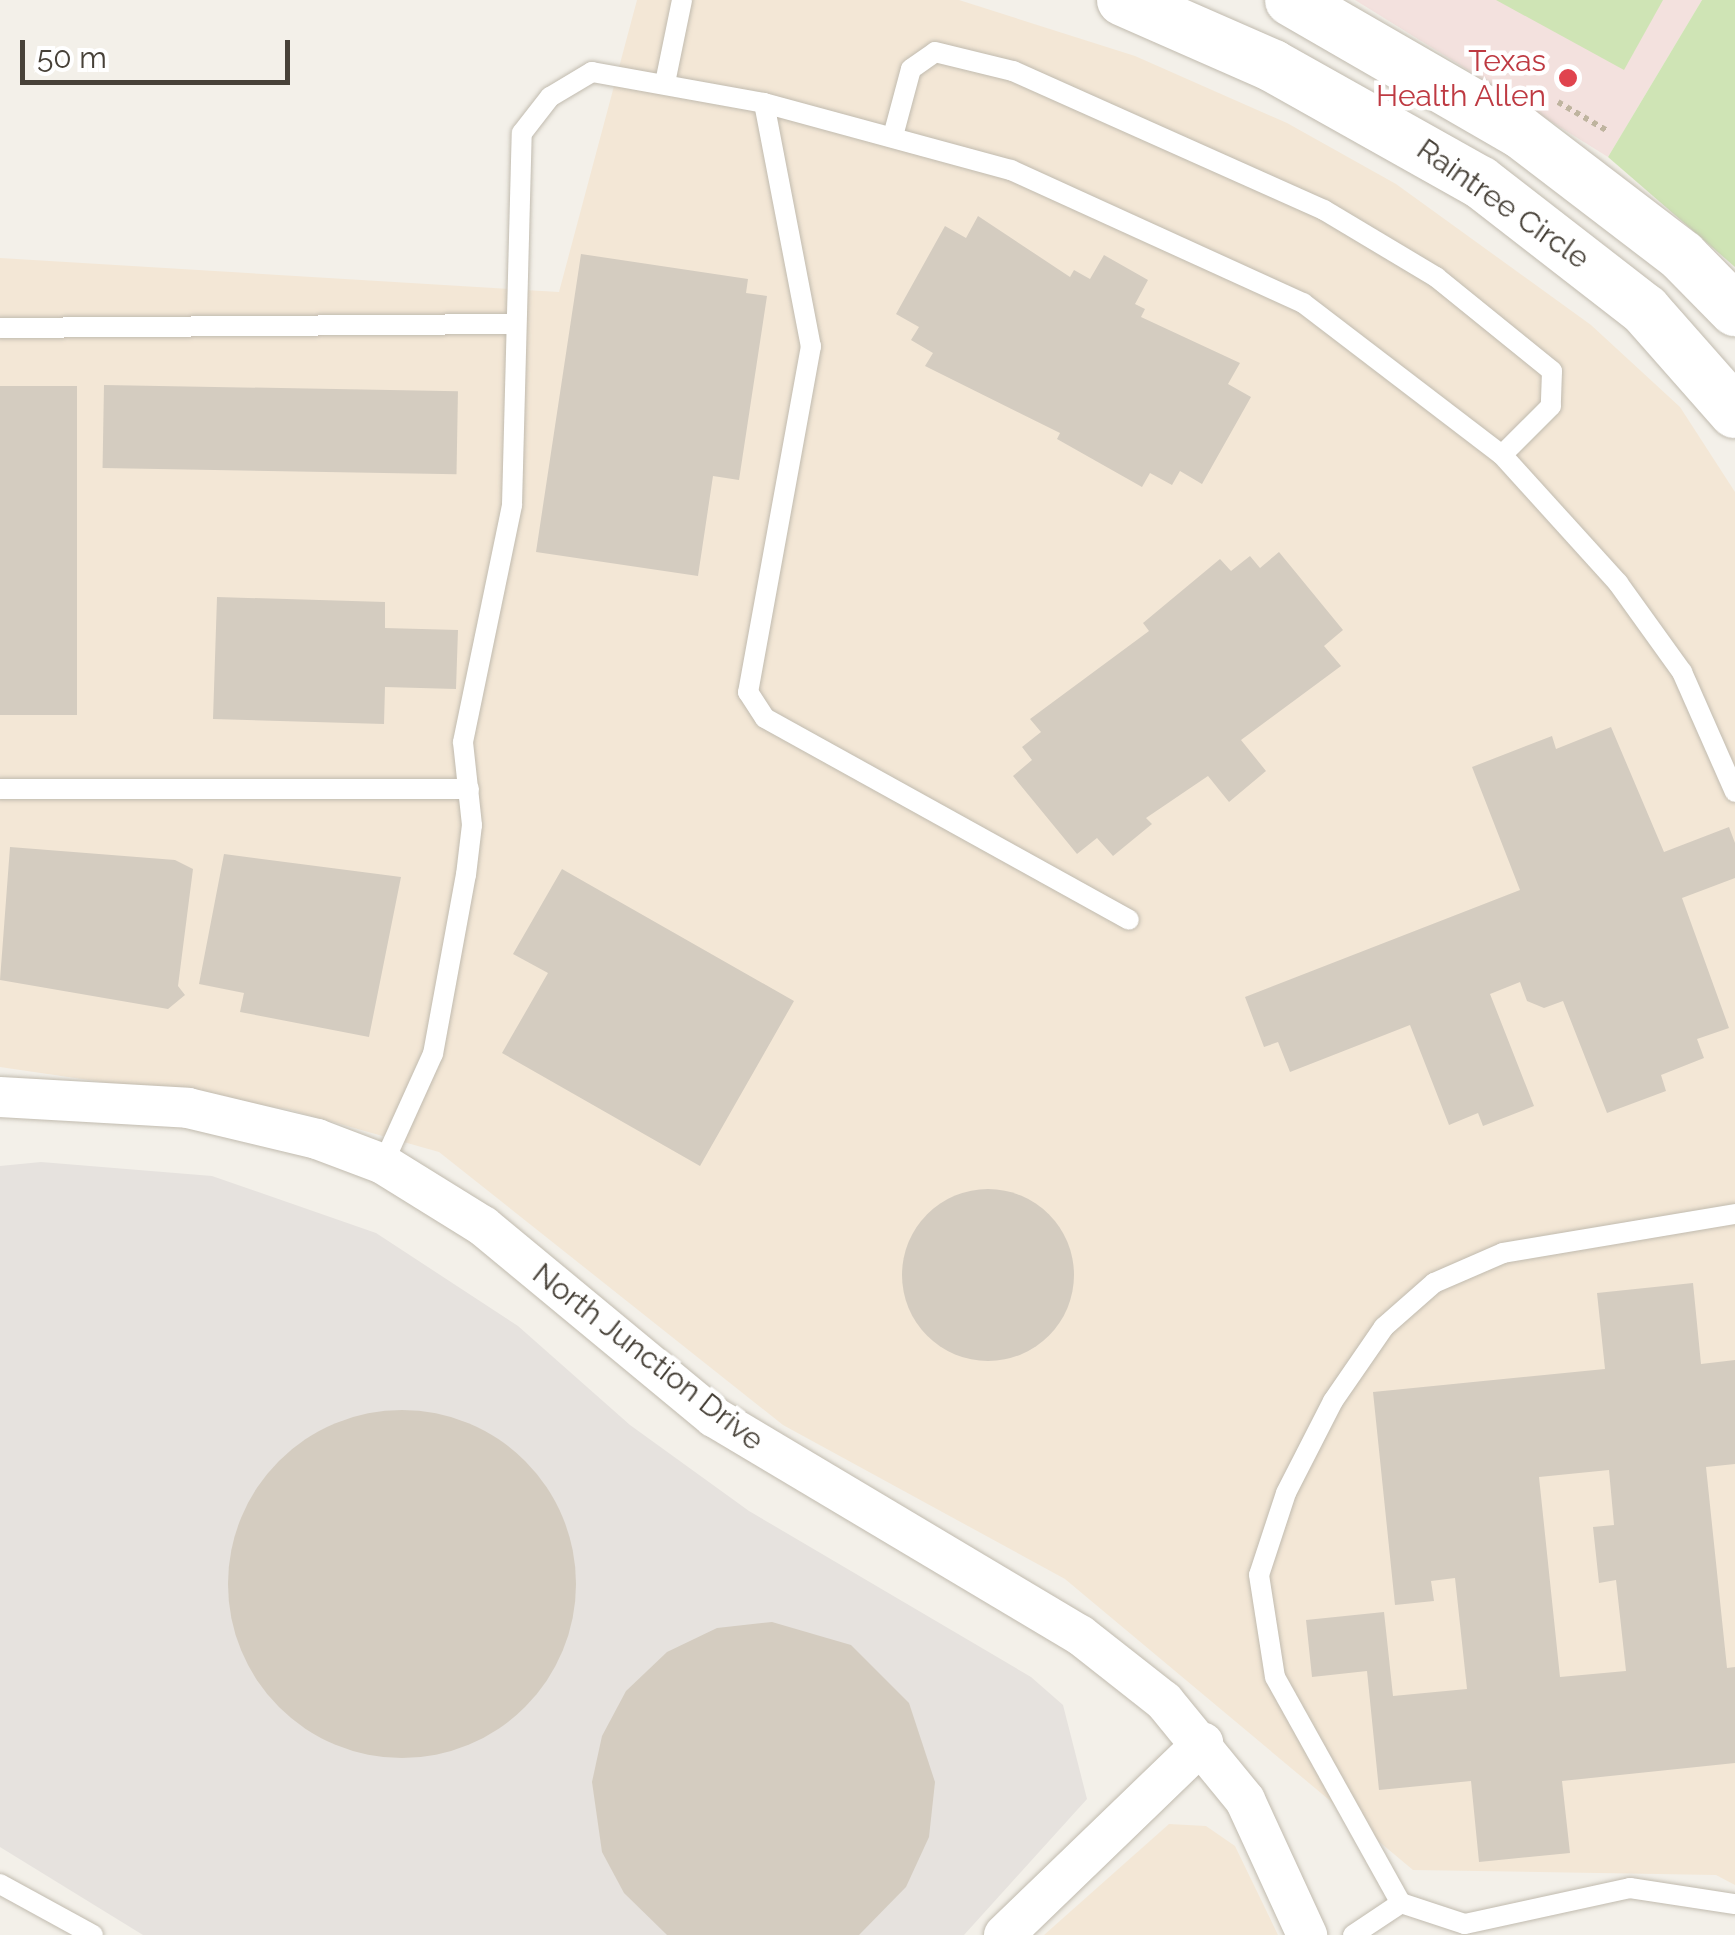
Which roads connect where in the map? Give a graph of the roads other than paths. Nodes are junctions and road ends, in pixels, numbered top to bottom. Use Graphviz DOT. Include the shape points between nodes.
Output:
graph roads {
  1 [pos="682,0"];
  2 [pos="1123,0"];
  3 [pos="1291,0"];
  4 [pos="666,82"];
  5 [pos="764,104"];
  6 [pos="893,136"];
  7 [pos="1735,310"];
  8 [pos="514,324"];
  9 [pos="0,328"];
  10 [pos="1735,412"];
  11 [pos="1502,455"];
  12 [pos="469,789"];
  13 [pos="0,790"];
  14 [pos="1735,792"];
  15 [pos="1129,920"];
  16 [pos="0,1097"];
  17 [pos="383,1164"];
  18 [pos="1735,1214"];
  19 [pos="1203,1743"];
  20 [pos="0,1884"];
  21 [pos="1401,1903"];
  22 [pos="1735,1904"];
  23 [pos="93,1935"];
  24 [pos="1004,1935"];
  25 [pos="1307,1935"];
  26 [pos="1353,1935"];
  1 -- 4 [label="lane"];
  2 -- 10 [label="street, Raintree Circle" via="1272,66 1480,182 1645,310"];
  3 -- 7 [label="street" via="1520,132 1682,256"];
  4 -- 5 [label="lane"];
  4 -- 8 [label="lane" via="592,72 550,98 522,132"];
  5 -- 6 [label="lane"];
  5 -- 15 [label="lane" via="810,346 748,692 765,718"];
  6 -- 11 [label="lane" via="1011,170 1303,304"];
  6 -- 11 [label="lane" via="911,69 936,52 1013,71 1324,210 1436,277 1552,371 1550,406"];
  8 -- 9 [label="lane"];
  8 -- 12 [label="lane" via="512,505 464,742"];
  11 -- 14 [label="lane" via="1618,582 1682,672"];
  12 -- 13 [label="lane"];
  12 -- 17 [label="lane" via="466,875 433,1054"];
  16 -- 17 [label="street, North Junction Drive" via="188,1108"];
  17 -- 19 [label="street, North Junction Drive" via="483,1226 714,1417 1080,1635"];
  18 -- 21 [label="lane" via="1502,1253 1434,1283 1384,1327 1286,1493 1258,1575 1275,1677"];
  19 -- 24 [label="street"];
  19 -- 25 [label="street, North Junction Drive" via="1268,1839"];
  20 -- 23 [label="lane"];
  21 -- 22 [label="lane" via="1465,1924 1630,1888"];
  21 -- 26 [label="lane"];
}
